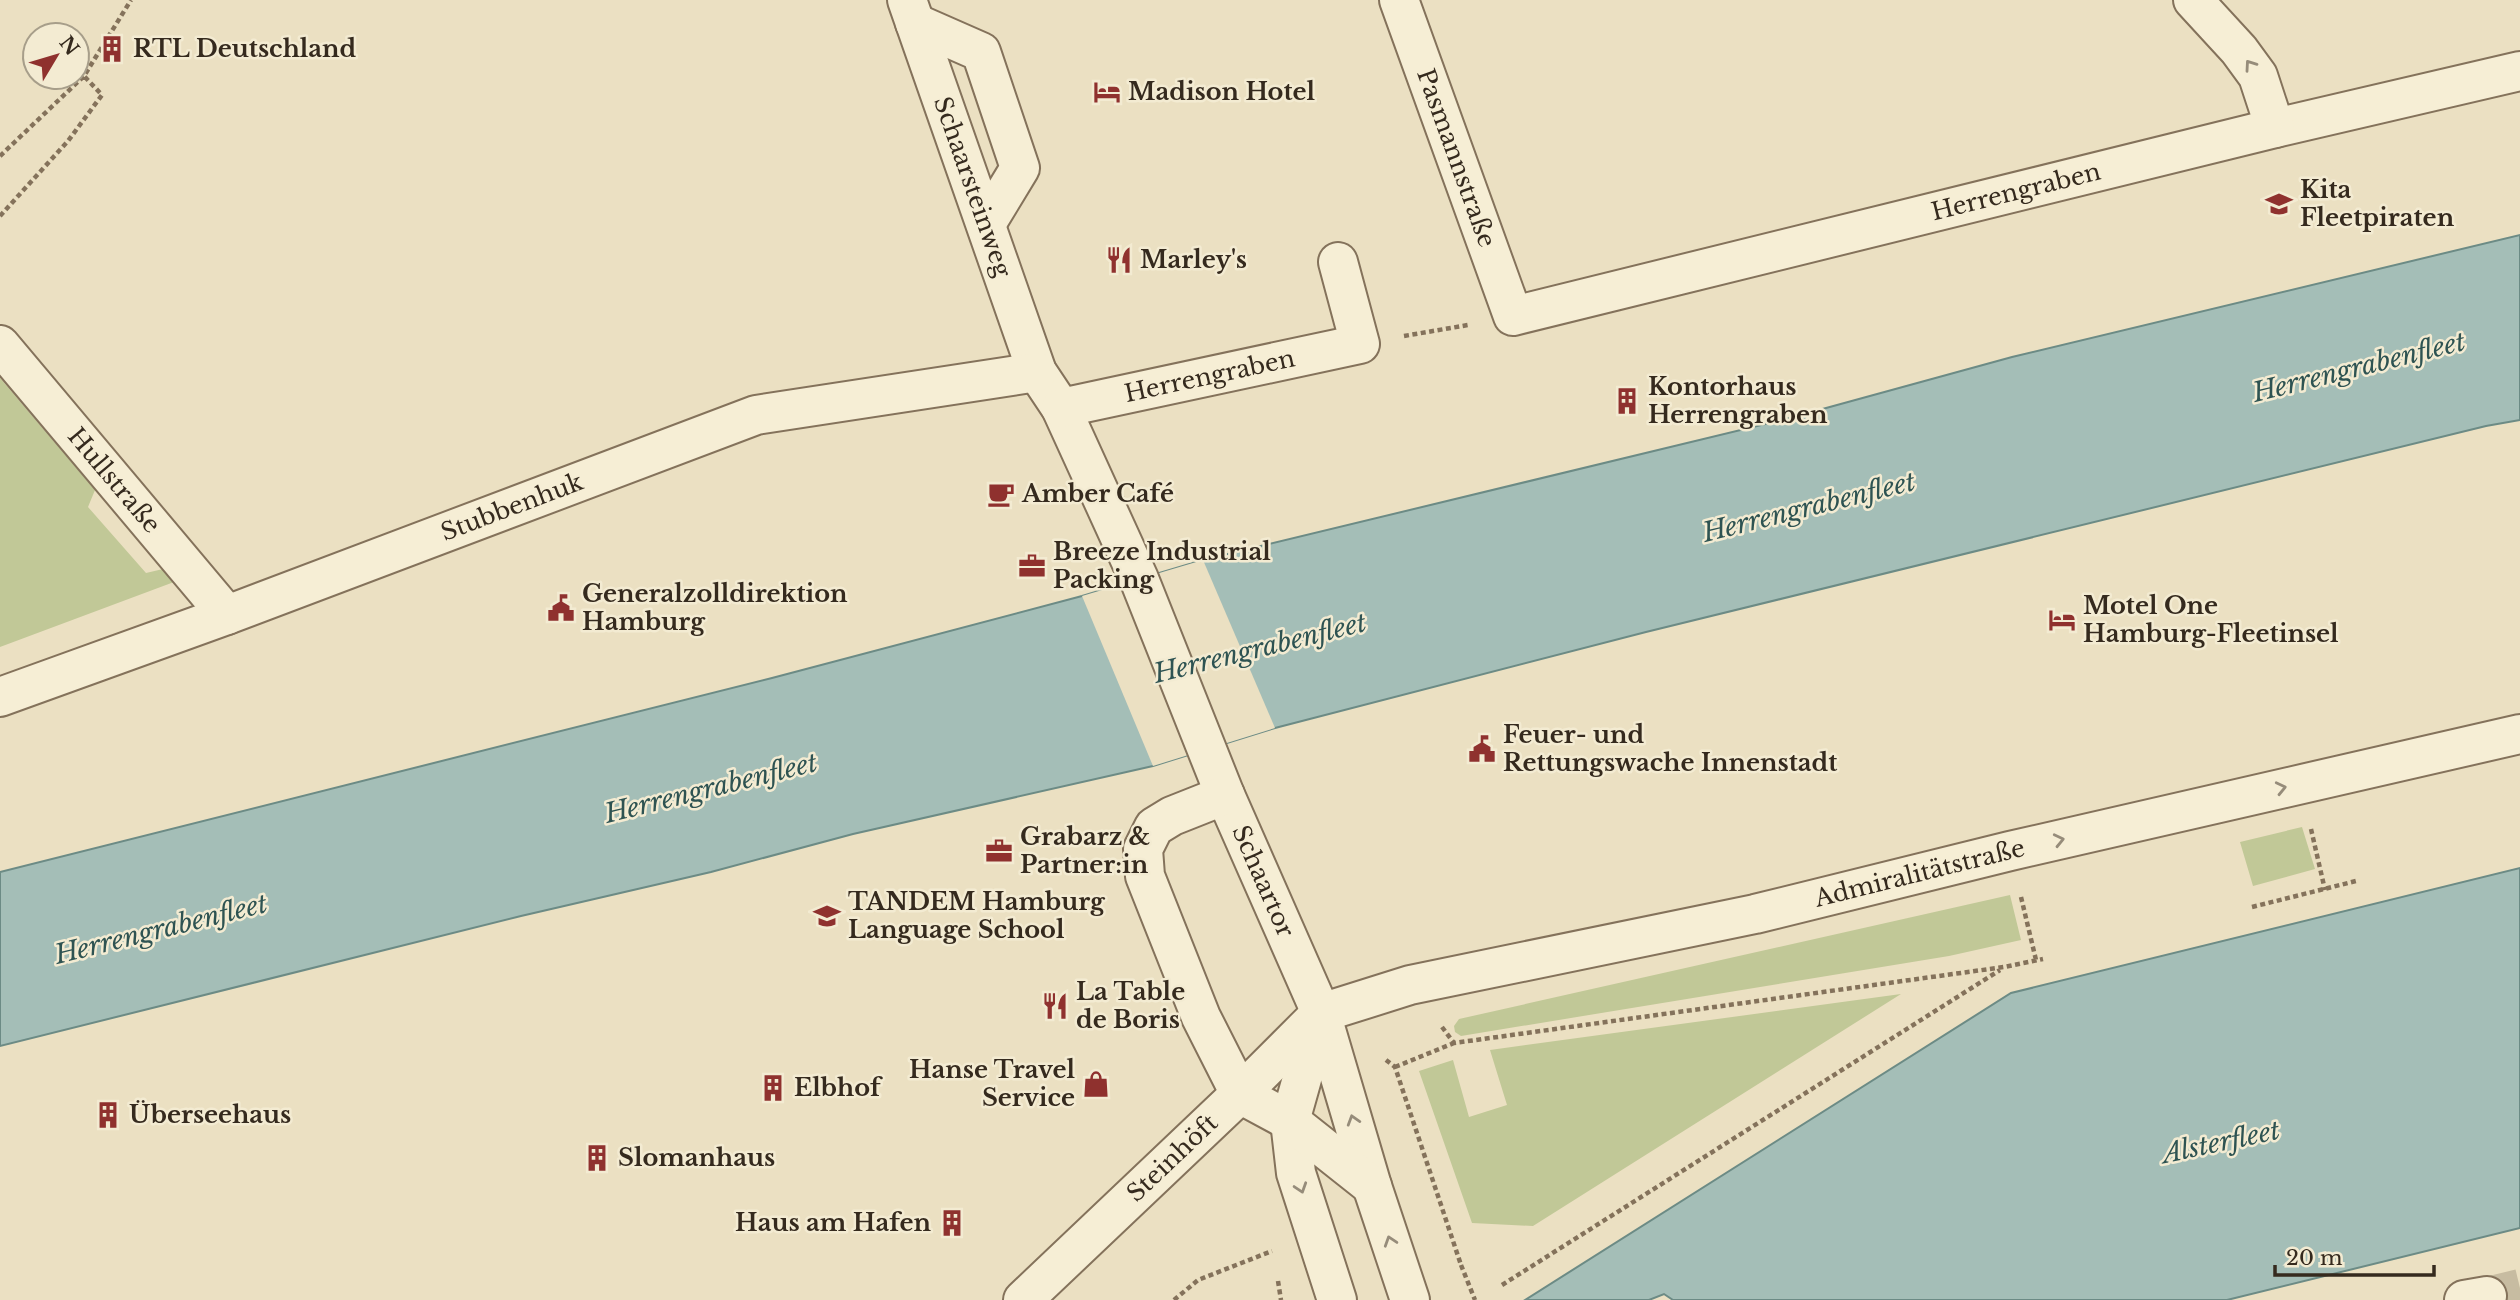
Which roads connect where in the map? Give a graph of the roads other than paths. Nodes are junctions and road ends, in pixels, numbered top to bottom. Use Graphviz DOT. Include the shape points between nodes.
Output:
graph roads {
  1 [pos="1399,0"];
  2 [pos="2193,0"];
  3 [pos="911,12"];
  4 [pos="2520,71"];
  5 [pos="2275,128"];
  6 [pos="986,224"];
  7 [pos="1338,262"];
  8 [pos="1513,316"];
  9 [pos="0,345"];
  10 [pos="1037,372"];
  11 [pos="1061,408"];
  12 [pos="1139,579"];
  13 [pos="227,615"];
  14 [pos="0,697"];
  15 [pos="2520,734"];
  16 [pos="1225,794"];
  17 [pos="1321,1013"];
  18 [pos="1240,1094"];
  19 [pos="1290,1121"];
  20 [pos="1372,1186"];
  21 [pos="1409,1298"];
  22 [pos="1023,1300"];
  23 [pos="1337,1300"];
  1 -- 8 [label="street, Pasmannstraße"];
  5 -- 2 [label="street, one-way" via="2258,76"];
  3 -- 6 [label="street, Schaarsteinweg"];
  3 -- 6 [label="street" via="981,52 1020,167"];
  4 -- 5 [label="street, Herrengraben"];
  5 -- 8 [label="street, Herrengraben"];
  6 -- 10 [label="street, Schaarsteinweg"];
  7 -- 11 [label="street, Herrengraben" via="1360,344"];
  9 -- 13 [label="street, Hullstraße"];
  10 -- 11 [label="street, Schaarsteinweg"];
  10 -- 13 [label="street, Stubbenhuk" via="756,415"];
  11 -- 12 [label="street, Schaarsteinweg"];
  12 -- 16 [label="street, Schaartor"];
  13 -- 14 [label="street, Stubbenhuk"];
  17 -- 15 [label="street, Admiralitätstraße, one-way" via="1410,985 1755,914"];
  16 -- 17 [label="street, Schaartor"];
  16 -- 18 [label="street" via="1154,827 1143,849 1145,876 1201,1017"];
  17 -- 18 [label="street, Steinhöft"];
  17 -- 19 [label="street"];
  20 -- 17 [label="street, Schaartor, one-way"];
  18 -- 19 [label="street"];
  18 -- 22 [label="street, Steinhöft"];
  19 -- 20 [label="street"];
  19 -- 23 [label="street, one-way" via="1296,1173"];
  21 -- 20 [label="street, Schaartor, one-way"];
}
